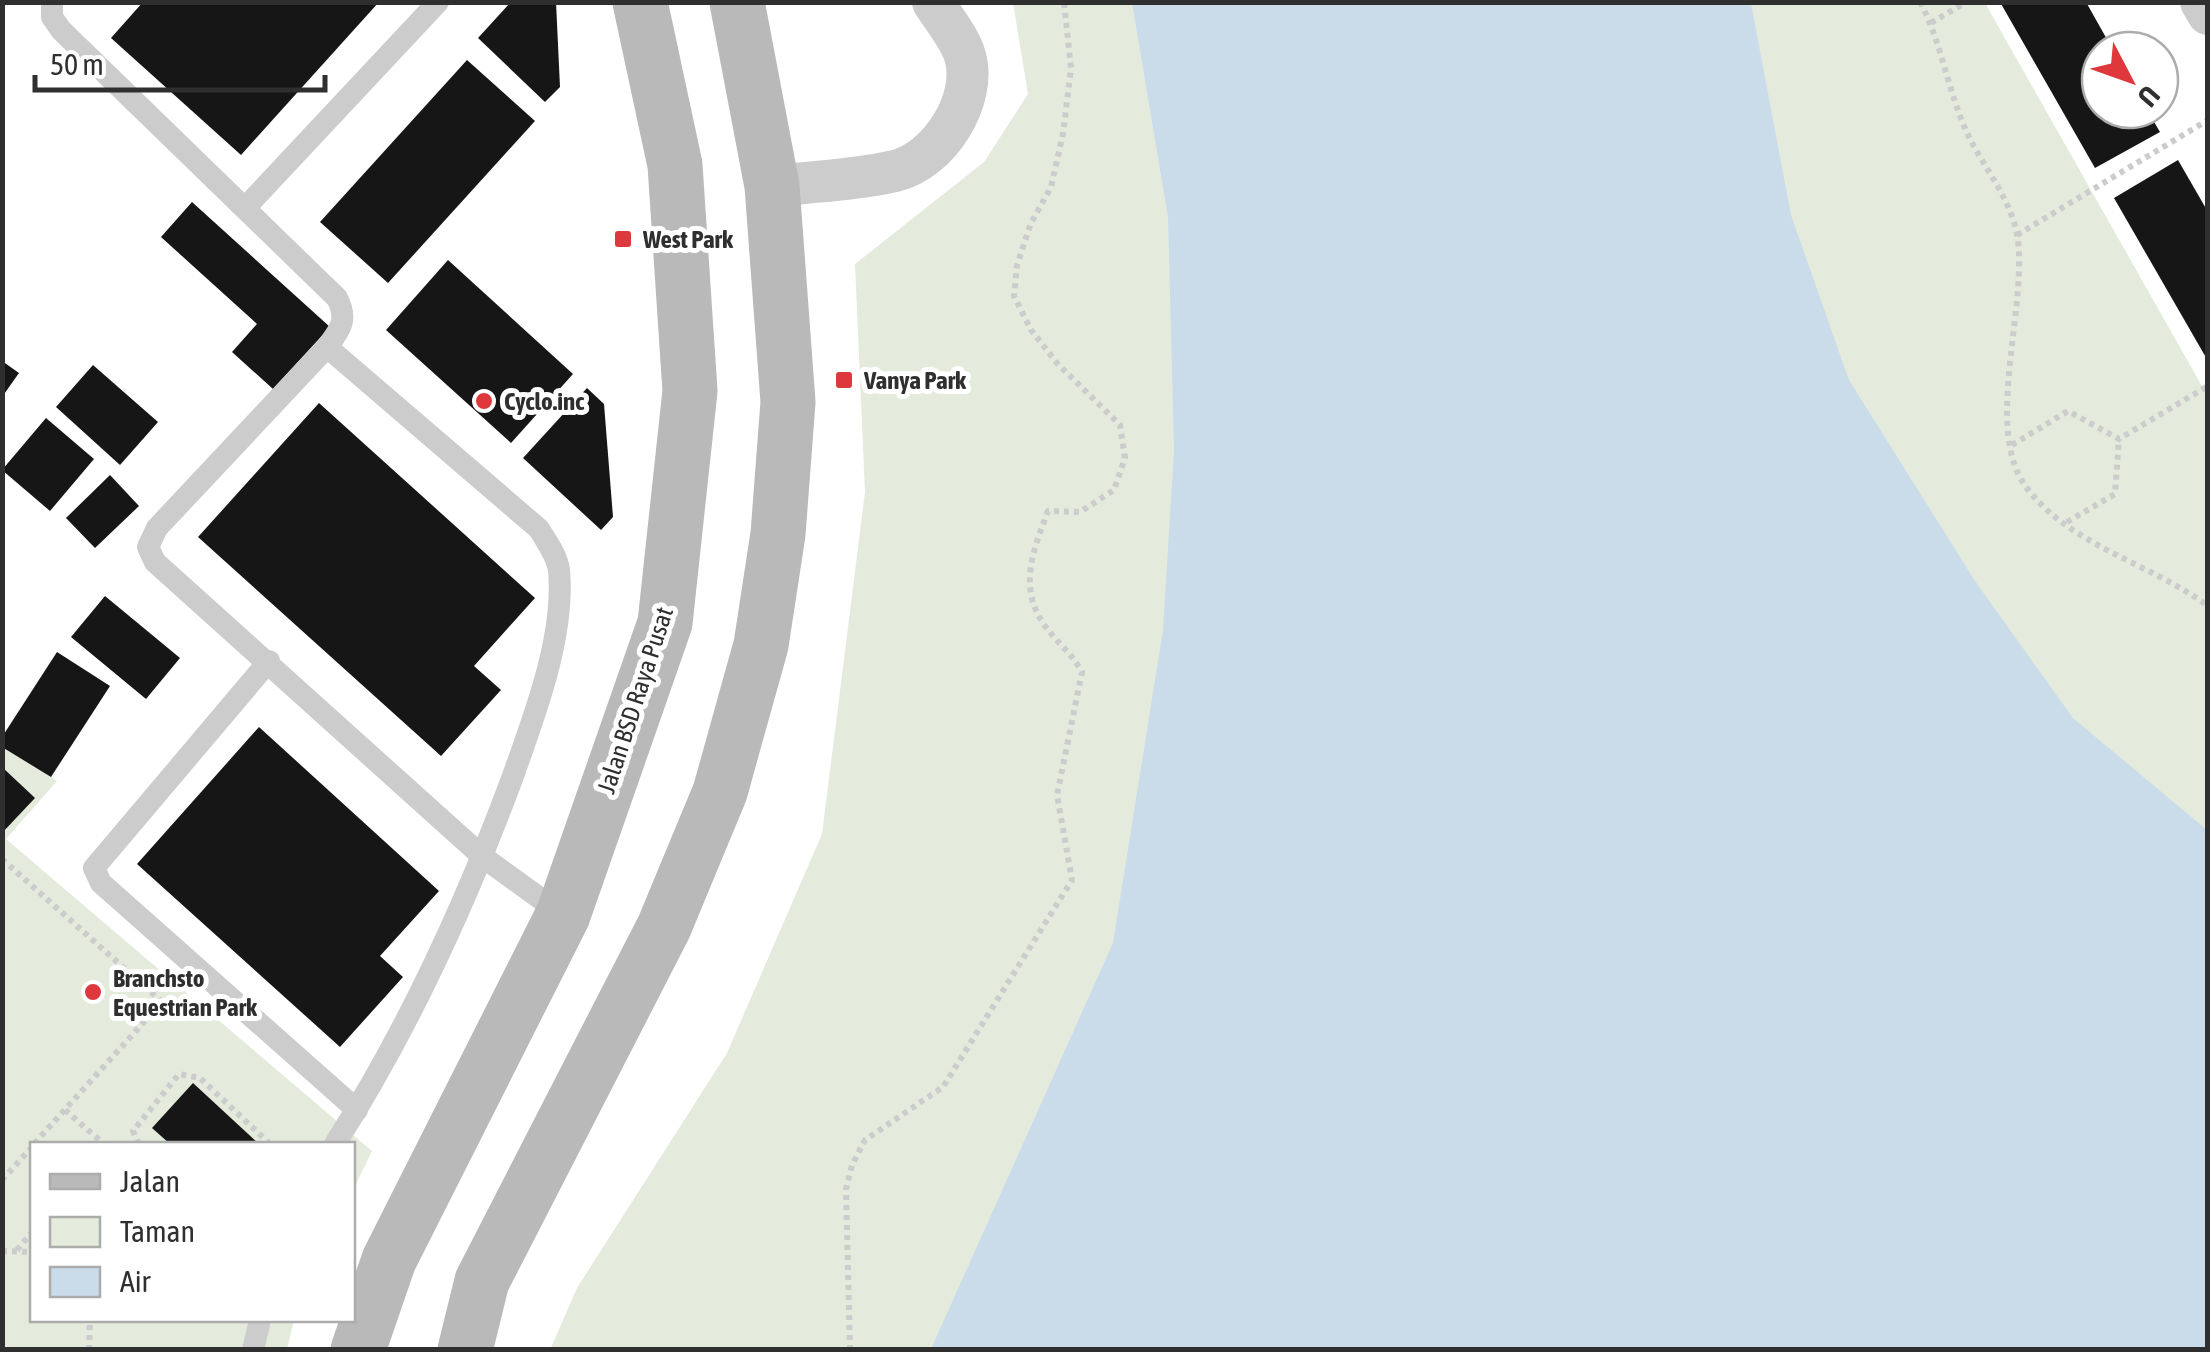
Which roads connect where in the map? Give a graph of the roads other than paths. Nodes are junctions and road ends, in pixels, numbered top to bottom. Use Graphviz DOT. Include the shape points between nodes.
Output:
graph roads {
  1 [pos="52,2"];
  2 [pos="438,2"];
  3 [pos="640,2"];
  4 [pos="737,2"];
  5 [pos="933,2"];
  6 [pos="2201,2"];
  7 [pos="2208,14"];
  8 [pos="772,186"];
  9 [pos="245,208"];
  10 [pos="327,347"];
  11 [pos="270,661"];
  12 [pos="483,857"];
  13 [pos="563,915"];
  14 [pos="357,1110"];
  15 [pos="336,1142"];
  16 [pos="260,1322"];
  17 [pos="253,1350"];
  18 [pos="358,1350"];
  19 [pos="465,1350"];
  1 -- 9 [label="lane" via="61,30"];
  2 -- 9 [label="lane"];
  3 -- 13 [label="main road, Jalan BSD Raya Pusat" via="676,165 690,391 664,623"];
  4 -- 8 [label="main road"];
  5 -- 8 [label="street" via="965,54 967,78 962,103 940,142 900,170"];
  6 -- 7 [label="street"];
  8 -- 19 [label="main road" via="788,402 761,645 720,792 671,910 482,1281"];
  9 -- 10 [label="lane" via="344,311 344,325"];
  10 -- 11 [label="lane" via="157,528 148,547 155,562"];
  10 -- 12 [label="lane" via="539,529 555,556 557,601 544,692"];
  11 -- 12 [label="lane"];
  11 -- 14 [label="lane" via="94,868 101,883"];
  12 -- 13 [label="lane"];
  12 -- 14 [label="lane" via="452,934"];
  13 -- 18 [label="main road, Jalan BSD Raya Pusat" via="390,1260"];
  14 -- 15 [label="lane"];
  16 -- 17 [label="lane"];
}
